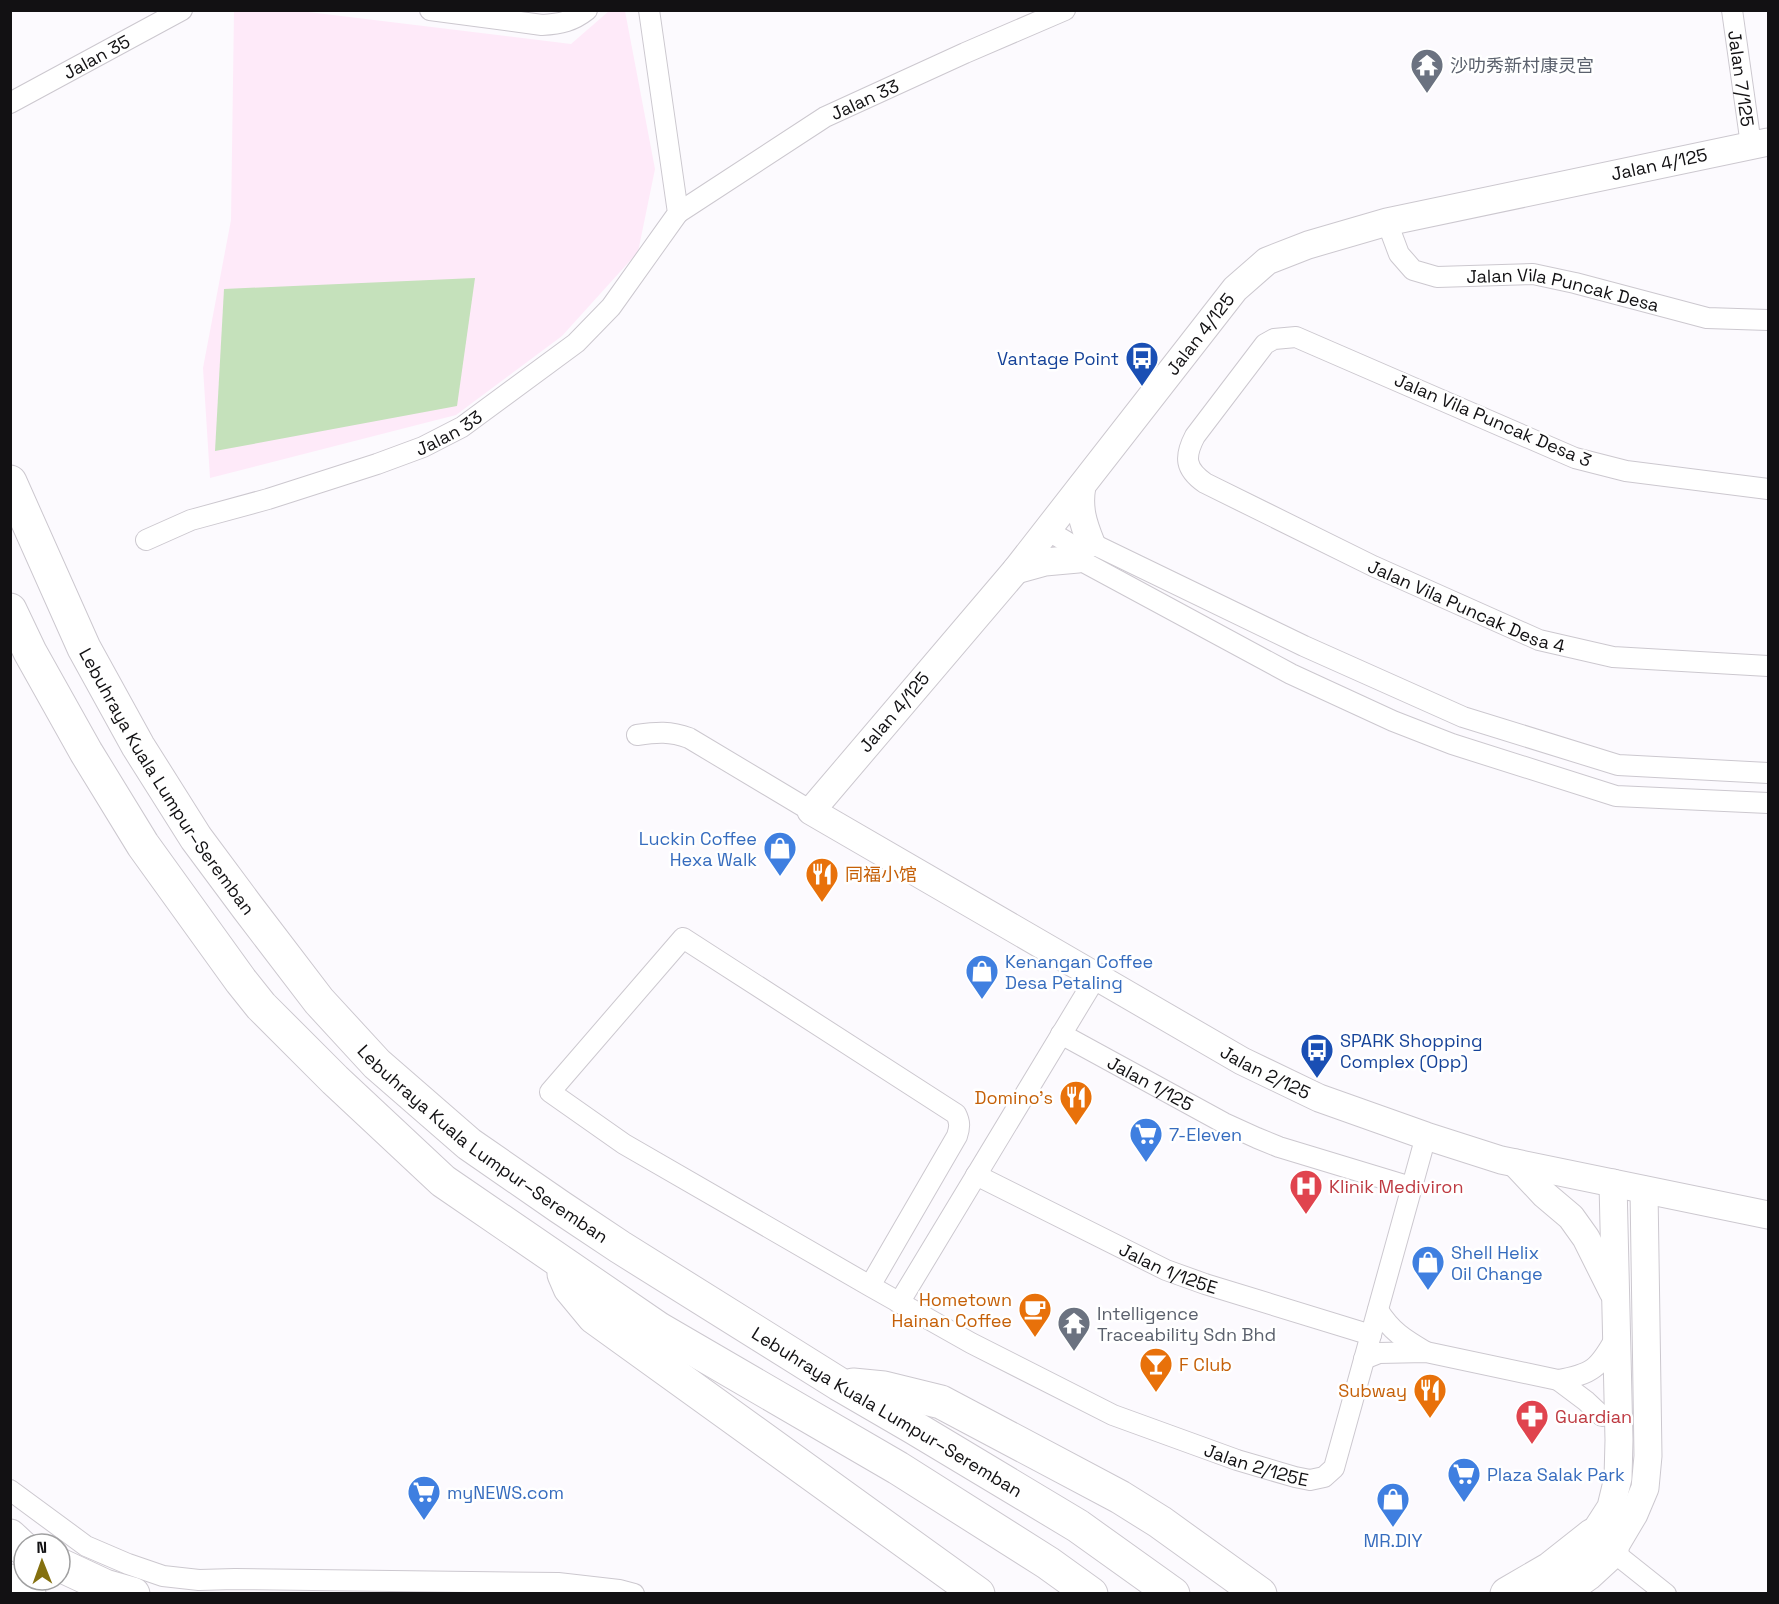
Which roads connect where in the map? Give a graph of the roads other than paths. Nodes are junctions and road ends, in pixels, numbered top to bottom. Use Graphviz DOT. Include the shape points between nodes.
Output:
graph roads {
  1 [pos="182,10"];
  2 [pos="430,10"];
  3 [pos="587,10"];
  4 [pos="649,10"];
  5 [pos="1065,10"];
  6 [pos="1732,10"];
  7 [pos="10,103"];
  8 [pos="1760,144"];
  9 [pos="678,213"];
  10 [pos="1387,222"];
  11 [pos="1768,320"];
  12 [pos="1296,337"];
  13 [pos="10,483"];
  14 [pos="1082,486"];
  15 [pos="1768,489"];
  16 [pos="1047,530"];
  17 [pos="146,540"];
  18 [pos="1081,549"];
  19 [pos="1016,570"];
  20 [pos="10,610"];
  21 [pos="1768,666"];
  22 [pos="637,735"];
  23 [pos="1768,773"];
  24 [pos="1768,803"];
  25 [pos="811,811"];
  26 [pos="1096,977"];
  27 [pos="1061,1034"];
  28 [pos="1425,1136"];
  29 [pos="1515,1163"];
  30 [pos="976,1175"];
  31 [pos="1613,1183"];
  32 [pos="1411,1187"];
  33 [pos="1644,1190"];
  34 [pos="1768,1215"];
  35 [pos="559,1261"];
  36 [pos="870,1286"];
  37 [pos="1616,1298"];
  38 [pos="899,1303"];
  39 [pos="1378,1310"];
  40 [pos="1371,1335"];
  41 [pos="1617,1335"];
  42 [pos="1426,1352"];
  43 [pos="1364,1359"];
  44 [pos="1558,1380"];
  45 [pos="839,1384"];
  46 [pos="1602,1416"];
  47 [pos="10,1490"];
  48 [pos="1603,1543"];
  49 [pos="72,1571"];
  50 [pos="10,1581"];
  51 [pos="30,1593"];
  52 [pos="133,1593"];
  53 [pos="634,1593"];
  54 [pos="978,1593"];
  55 [pos="1091,1593"];
  56 [pos="1173,1593"];
  57 [pos="1260,1593"];
  58 [pos="1507,1593"];
  59 [pos="1559,1593"];
  60 [pos="1666,1593"];
  1 -- 7 [label="street, Jalan 35"];
  2 -- 3 [label="street" via="543,25 572,21"];
  4 -- 9 [label="street"];
  5 -- 9 [label="street, Jalan 33" via="825,117"];
  6 -- 8 [label="street, Jalan 7/125"];
  8 -- 10 [label="street, Jalan 4/125"];
  9 -- 17 [label="street, Jalan 33" via="611,307 576,343 462,427 377,464 191,520"];
  10 -- 11 [label="street, Jalan Vila Puncak Desa" via="1399,254 1413,270 1437,277 1533,274 1707,318"];
  10 -- 14 [label="street, Jalan 4/125" via="1267,261 1235,289"];
  12 -- 15 [label="street, Jalan Vila Puncak Desa 3" via="1575,458 1626,471"];
  12 -- 21 [label="street, Jalan Vila Puncak Desa 4" via="1265,344 1195,436 1189,448 1190,468 1205,483 1373,566 1539,640 1613,657"];
  13 -- 45 [label="highway, Lebuhraya Kuala Lumpur–Seremban" via="84,648 138,746 196,838 319,1002 377,1064 469,1144 620,1247"];
  14 -- 16 [label="street, Jalan 4/125"];
  14 -- 18 [label="street"];
  16 -- 18 [label="street"];
  16 -- 19 [label="street, Jalan 4/125"];
  18 -- 19 [label="street"];
  18 -- 23 [label="street" via="1462,717 1618,765"];
  18 -- 24 [label="street" via="1291,674 1452,744 1616,796"];
  19 -- 25 [label="street, Jalan 4/125"];
  20 -- 35 [label="highway" via="86,752 143,845 261,1006 334,1080 444,1181"];
  22 -- 25 [label="street" via="675,733 689,738"];
  25 -- 26 [label="street, Jalan 2/125"];
  26 -- 27 [label="street"];
  26 -- 28 [label="street, Jalan 2/125" via="1242,1061 1319,1098"];
  27 -- 30 [label="street"];
  27 -- 32 [label="street, Jalan 1/125" via="1246,1133 1279,1147"];
  28 -- 29 [label="street, Jalan 2/125"];
  28 -- 32 [label="street, Jalan 2/125E"];
  29 -- 31 [label="street, Jalan 2/125"];
  29 -- 37 [label="street" via="1571,1217"];
  30 -- 38 [label="street"];
  30 -- 40 [label="street, Jalan 1/125E" via="1166,1270"];
  31 -- 33 [label="street, Jalan 2/125"];
  31 -- 37 [label="street"];
  32 -- 39 [label="street, Jalan 2/125E"];
  33 -- 34 [label="street, Jalan 2/125"];
  33 -- 48 [label="street" via="1648,1456 1645,1488 1634,1514"];
  35 -- 54 [label="highway" via="570,1288 594,1317"];
  35 -- 55 [label="highway" via="658,1329 898,1468"];
  36 -- 36 [label="street, Jalan 2/125E" via="624,1144 550,1092 683,938 956,1114 957,1136"];
  36 -- 38 [label="street, Jalan 2/125E"];
  37 -- 41 [label="street"];
  38 -- 43 [label="street, Jalan 2/125E" via="1113,1415 1237,1460 1310,1480 1324,1478 1334,1468"];
  39 -- 40 [label="street, Jalan 2/125E"];
  39 -- 42 [label="street" via="1401,1338"];
  40 -- 43 [label="street, Jalan 2/125E"];
  41 -- 44 [label="street" via="1592,1370"];
  41 -- 48 [label="street" via="1618,1478"];
  42 -- 43 [label="street" via="1379,1353"];
  42 -- 44 [label="street"];
  44 -- 46 [label="street"];
  45 -- 56 [label="highway, Lebuhraya Kuala Lumpur–Seremban" via="1078,1526"];
  45 -- 57 [label="highway" via="884,1388 940,1402 1120,1497"];
  47 -- 53 [label="street" via="86,1546 163,1576 199,1580 558,1583"];
  48 -- 58 [label="highway"];
  48 -- 59 [label="highway" via="1587,1574"];
  48 -- 60 [label="street"];
  49 -- 52 [label="highway"];
  50 -- 51 [label="highway"];
}
